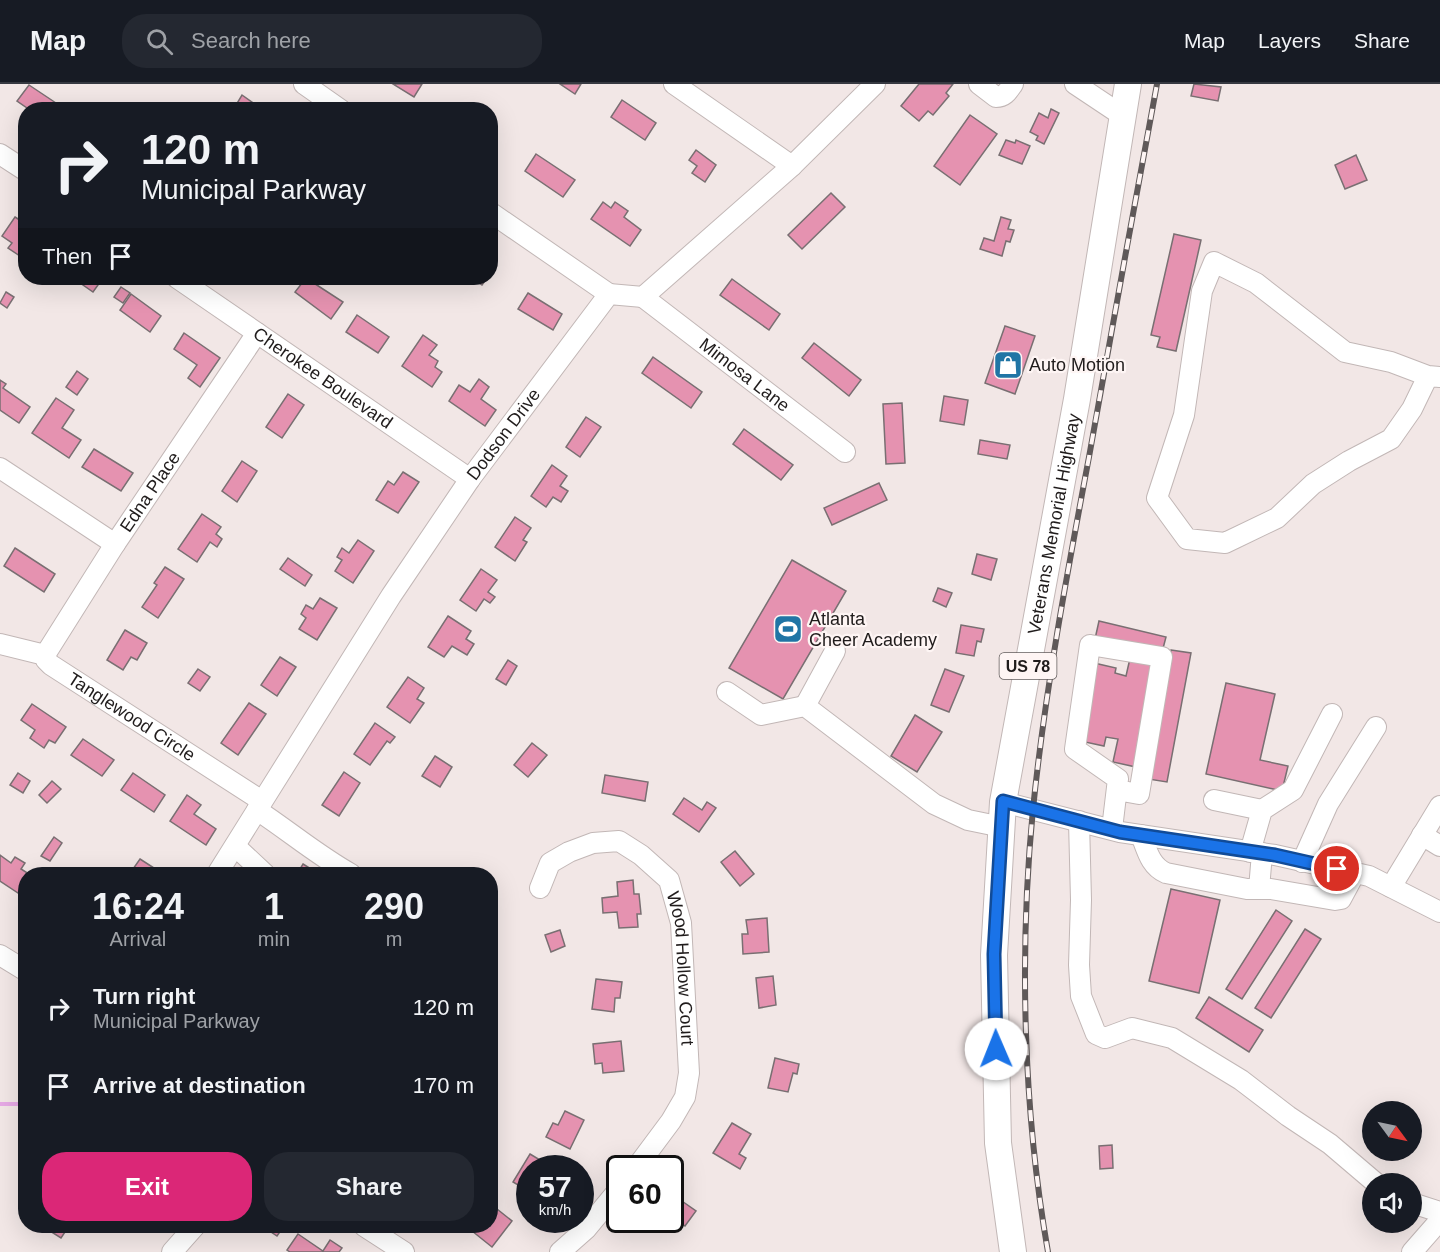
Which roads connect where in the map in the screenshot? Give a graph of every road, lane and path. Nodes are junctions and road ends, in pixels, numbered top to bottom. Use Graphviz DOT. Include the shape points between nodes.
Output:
graph roads {
  1 [pos="304,84"];
  2 [pos="674,84"];
  3 [pos="875,84"];
  4 [pos="979,84"];
  5 [pos="1013,84"];
  6 [pos="1075,84"];
  7 [pos="1128,84"];
  8 [pos="330,102"];
  9 [pos="1122,116"];
  10 [pos="0,154"];
  11 [pos="18,166"];
  12 [pos="792,166"];
  13 [pos="498,218"];
  14 [pos="187,285"];
  15 [pos="609,294"];
  16 [pos="643,297"];
  17 [pos="257,333"];
  18 [pos="1434,376"];
  19 [pos="844,452"];
  20 [pos="0,468"];
  21 [pos="470,478"];
  22 [pos="115,544"];
  23 [pos="0,644"];
  24 [pos="835,651"];
  25 [pos="45,655"];
  26 [pos="727,692"];
  27 [pos="805,706"];
  28 [pos="1332,714"];
  29 [pos="1376,727"];
  30 [pos="1117,790"];
  31 [pos="1214,800"];
  32 [pos="1003,801"];
  33 [pos="260,805"];
  34 [pos="1440,806"];
  35 [pos="1263,810"];
  36 [pos="1079,821"];
  37 [pos="1002,827"];
  38 [pos="1112,829"];
  39 [pos="1141,835"];
  40 [pos="1422,835"];
  41 [pos="235,846"];
  42 [pos="1440,846"];
  43 [pos="1256,852"];
  44 [pos="1302,862"];
  45 [pos="222,867"];
  46 [pos="258,867"];
  47 [pos="339,867"];
  48 [pos="1355,873"];
  49 [pos="1391,887"];
  50 [pos="540,888"];
  51 [pos="1259,889"];
  52 [pos="1440,912"];
  53 [pos="0,955"];
  54 [pos="18,966"];
  55 [pos="645,1155"];
  56 [pos="1364,1173"];
  57 [pos="606,1205"];
  58 [pos="1422,1206"];
  59 [pos="1440,1212"];
  60 [pos="1440,1220"];
  61 [pos="189,1233"];
  62 [pos="375,1233"];
  63 [pos="172,1252"];
  64 [pos="404,1252"];
  65 [pos="560,1252"];
  66 [pos="1013,1252"];
  67 [pos="1412,1252"];
  1 -- 8 [label="street"];
  2 -- 12 [label="street"];
  3 -- 12 [label="street"];
  4 -- 5 [label="street" via="1001,97"];
  6 -- 9 [label="street"];
  7 -- 9 [label="main road, Veterans Memorial Highway / US 78"];
  9 -- 32 [label="main road, Veterans Memorial Highway / US 78" via="1077,399"];
  10 -- 11 [label="street"];
  12 -- 16 [label="street"];
  13 -- 15 [label="street"];
  14 -- 17 [label="street, Cherokee Boulevard"];
  15 -- 16 [label="street"];
  15 -- 21 [label="street, Dodson Drive"];
  16 -- 19 [label="street, Mimosa Lane"];
  17 -- 21 [label="street, Cherokee Boulevard"];
  17 -- 22 [label="street, Edna Place"];
  18 -- 18 [label="street" via="1345,352 1256,283 1214,262 1202,291 1184,415 1156,498 1186,539 1225,543 1277,518 1313,484 1391,439"];
  20 -- 22 [label="street"];
  21 -- 33 [label="street, Dodson Drive"];
  22 -- 25 [label="street, Edna Place"];
  23 -- 25 [label="street, Tanglewood Circle"];
  24 -- 27 [label="street"];
  25 -- 33 [label="street, Tanglewood Circle" via="51,665"];
  26 -- 27 [label="street" via="761,715"];
  27 -- 37 [label="street" via="934,804 968,819"];
  28 -- 35 [label="street" via="1293,790"];
  29 -- 44 [label="street" via="1328,804"];
  30 -- 30 [label="street" via="1118,779 1075,749 1090,645 1162,657 1139,794"];
  30 -- 38 [label="street"];
  31 -- 35 [label="street"];
  32 -- 36 [label="street"];
  32 -- 37 [label="main road, Veterans Memorial Highway / US 78"];
  33 -- 41 [label="street, Dodson Drive"];
  33 -- 47 [label="street, Tanglewood Circle" via="321,857"];
  34 -- 40 [label="street"];
  35 -- 43 [label="street"];
  36 -- 38 [label="street"];
  36 -- 56 [label="street" via="1081,996 1096,1034 1105,1038 1132,1028 1172,1038 1241,1080"];
  37 -- 66 [label="main road, Veterans Memorial Highway / US 78" via="994,954 998,1143"];
  38 -- 39 [label="street"];
  39 -- 43 [label="street"];
  39 -- 51 [label="street" via="1157,869"];
  40 -- 42 [label="street"];
  40 -- 49 [label="street"];
  41 -- 45 [label="street, Dodson Drive"];
  41 -- 46 [label="street"];
  43 -- 44 [label="street"];
  43 -- 51 [label="street"];
  44 -- 48 [label="street"];
  48 -- 49 [label="street"];
  48 -- 51 [label="street" via="1341,899"];
  49 -- 52 [label="street"];
  50 -- 55 [label="street, Wood Hollow Court" via="550,863 593,843 619,841 669,880 681,923 689,1073 685,1098"];
  53 -- 54 [label="street"];
  57 -- 65 [label="street"];
  58 -- 59 [label="street"];
  60 -- 67 [label="street"];
  61 -- 63 [label="street"];
  62 -- 64 [label="street"];
}
